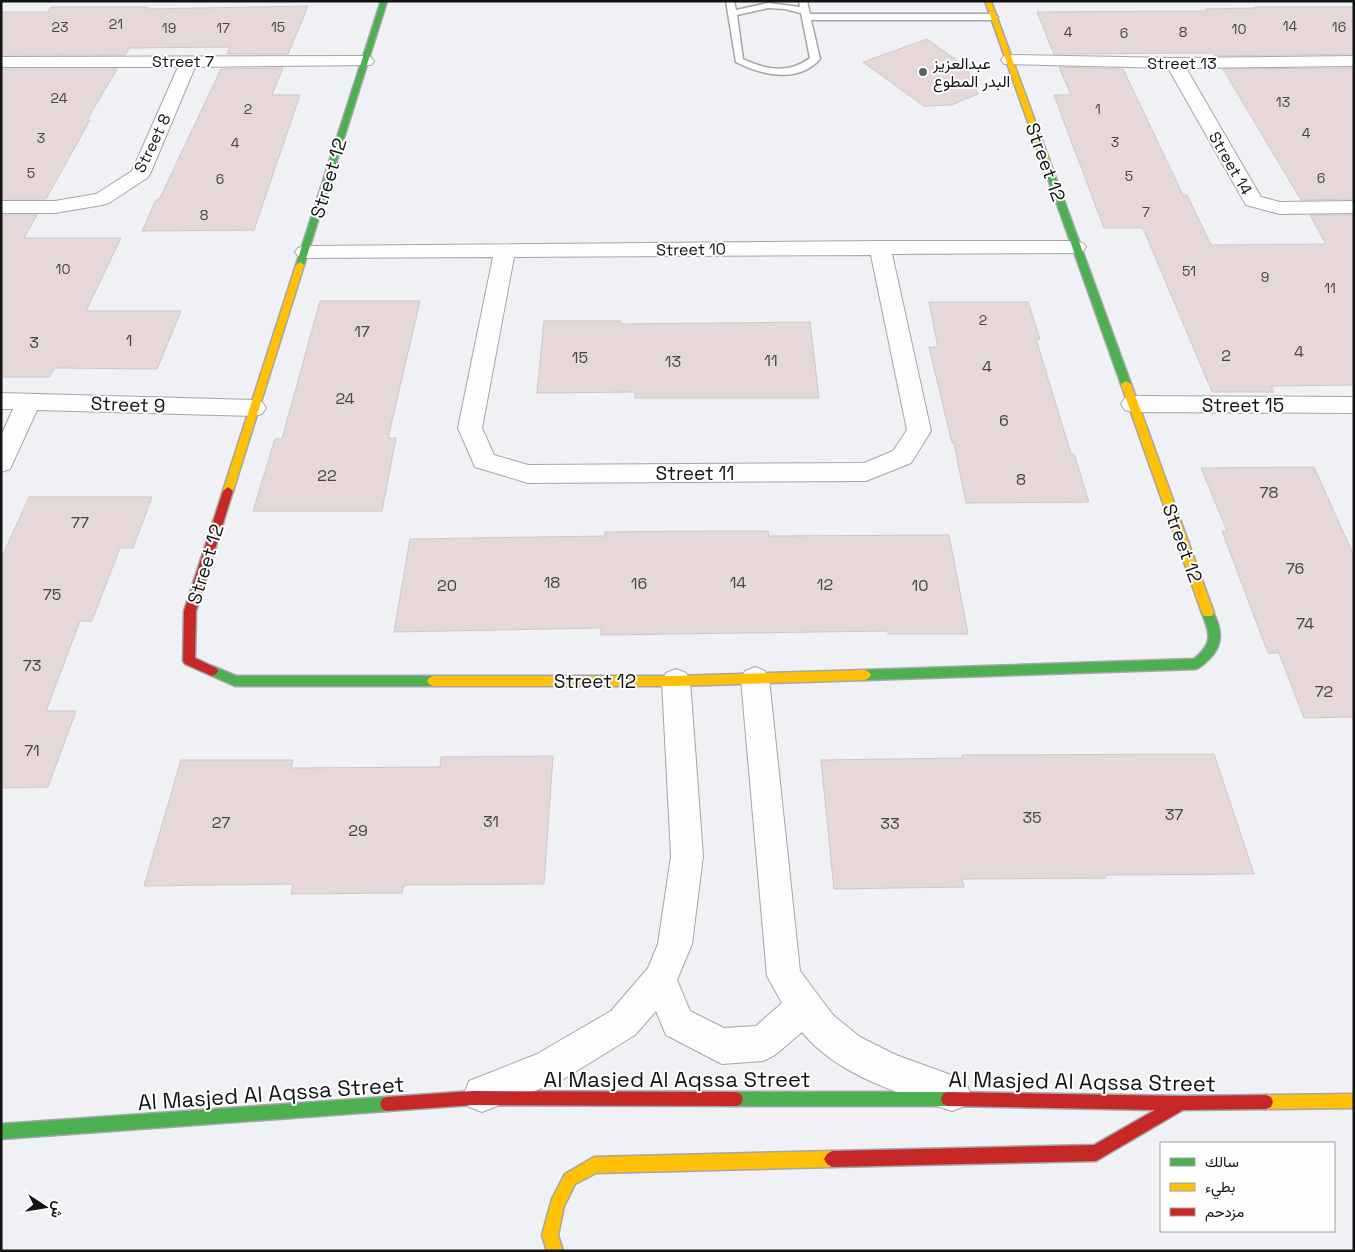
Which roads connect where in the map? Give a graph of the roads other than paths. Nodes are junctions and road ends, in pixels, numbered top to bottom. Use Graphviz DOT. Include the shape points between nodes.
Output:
graph roads {
  1 [pos="384,1"];
  2 [pos="730,1"];
  3 [pos="988,1"];
  4 [pos="805,10"];
  5 [pos="731,14"];
  6 [pos="994,16"];
  7 [pos="1010,60"];
  8 [pos="189,61"];
  9 [pos="365,61"];
  10 [pos="1354,61"];
  11 [pos="1,62"];
  12 [pos="1174,63"];
  13 [pos="1,207"];
  14 [pos="1354,208"];
  15 [pos="880,247"];
  16 [pos="1076,247"];
  17 [pos="505,251"];
  18 [pos="305,252"];
  19 [pos="29,401"];
  20 [pos="1,402"];
  21 [pos="1133,404"];
  22 [pos="1354,405"];
  23 [pos="254,408"];
  24 [pos="1,463"];
  25 [pos="755,679"];
  26 [pos="676,681"];
  27 [pos="660,980"];
  28 [pos="805,1006"];
  29 [pos="473,1098"];
  30 [pos="970,1099"];
  31 [pos="1354,1101"];
  32 [pos="1181,1103"];
  33 [pos="1,1132"];
  34 [pos="555,1251"];
  1 -- 9 [label="street, Street 12"];
  2 -- 5 [label="lane"];
  3 -- 6 [label="street, Street 12"];
  4 -- 5 [label="lane" via="763,4"];
  4 -- 5 [label="lane" via="815,59 801,69 775,72 755,69 740,60"];
  4 -- 6 [label="lane"];
  6 -- 7 [label="street, Street 12"];
  7 -- 12 [label="street, Street 13"];
  7 -- 16 [label="street, Street 12"];
  8 -- 9 [label="street, Street 7"];
  8 -- 11 [label="street, Street 7"];
  8 -- 13 [label="street, Street 8" via="140,174 102,199 55,208"];
  9 -- 18 [label="street, Street 12"];
  10 -- 12 [label="street, Street 13"];
  12 -- 14 [label="street, Street 14" via="1254,201 1280,208"];
  15 -- 16 [label="street, Street 10"];
  15 -- 17 [label="street, Street 10"];
  15 -- 17 [label="street, Street 11" via="919,431 902,457 866,472 528,474 484,460 470,428"];
  16 -- 21 [label="street, Street 12"];
  17 -- 18 [label="street, Street 10"];
  18 -- 23 [label="street, Street 12"];
  19 -- 20 [label="street, Street 9"];
  19 -- 23 [label="street, Street 9"];
  19 -- 24 [label="street"];
  21 -- 22 [label="street, Street 15"];
  21 -- 25 [label="street, Street 12" via="1216,635 1212,652 1196,664"];
  23 -- 26 [label="street, Street 12" via="190,611 189,661 235,681"];
  25 -- 26 [label="street, Street 12"];
  25 -- 28 [label="street" via="784,976"];
  26 -- 27 [label="street" via="687,856 675,944"];
  27 -- 28 [label="street" via="678,1023 722,1046 763,1043"];
  27 -- 29 [label="street" via="623,1023 549,1067"];
  28 -- 30 [label="street" via="832,1039 880,1068"];
  29 -- 30 [label="street, Al Masjed Al Aqssa Street"];
  29 -- 33 [label="street, Al Masjed Al Aqssa Street"];
  30 -- 32 [label="street, Al Masjed Al Aqssa Street"];
  31 -- 32 [label="street, Al Masjed Al Aqssa Street"];
  32 -- 34 [label="street" via="1096,1153 594,1165 570,1179 557,1204 550,1235"];
}
